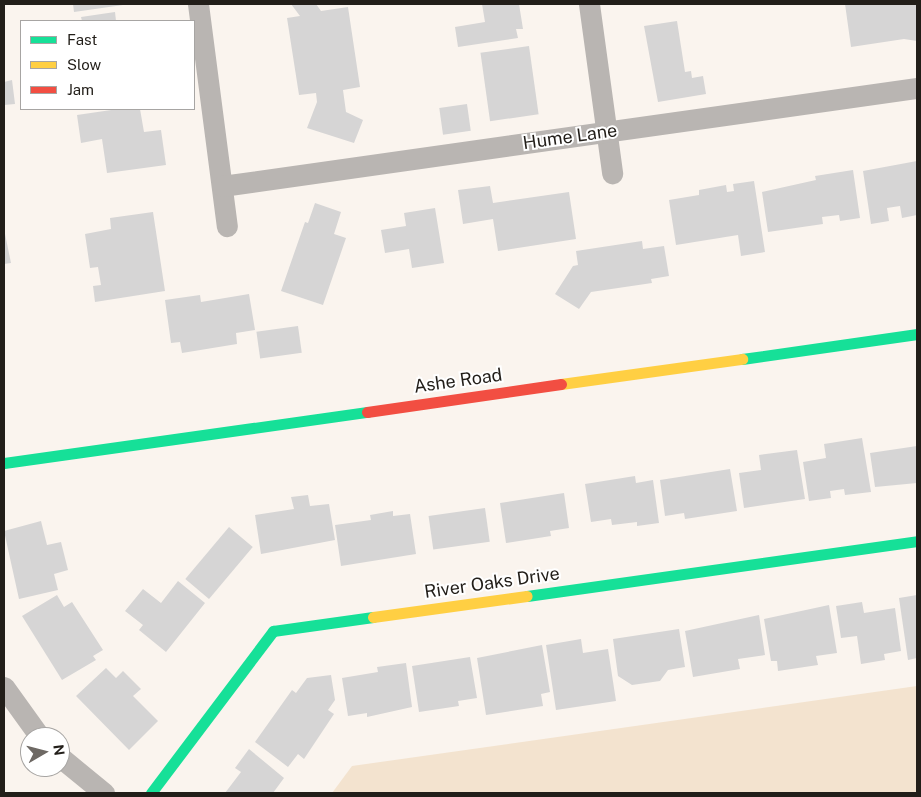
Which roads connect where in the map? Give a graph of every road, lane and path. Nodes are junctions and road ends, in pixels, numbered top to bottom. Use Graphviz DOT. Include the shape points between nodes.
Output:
graph roads {
  1 [pos="198,4"];
  2 [pos="589,4"];
  3 [pos="917,88"];
  4 [pos="607,132"];
  5 [pos="612,173"];
  6 [pos="222,186"];
  7 [pos="228,226"];
  8 [pos="917,334"];
  9 [pos="4,463"];
  10 [pos="917,541"];
  11 [pos="4,687"];
  12 [pos="33,727"];
  13 [pos="70,765"];
  14 [pos="104,793"];
  15 [pos="151,793"];
  1 -- 6 [label="street"];
  2 -- 4 [label="street"];
  3 -- 4 [label="street, Hume Lane"];
  4 -- 5 [label="street"];
  4 -- 6 [label="street, Hume Lane"];
  6 -- 7 [label="street"];
  8 -- 9 [label="street, Ashe Road"];
  10 -- 15 [label="street, River Oaks Drive" via="273,631"];
  11 -- 12 [label="street"];
  13 -- 14 [label="street"];
}
